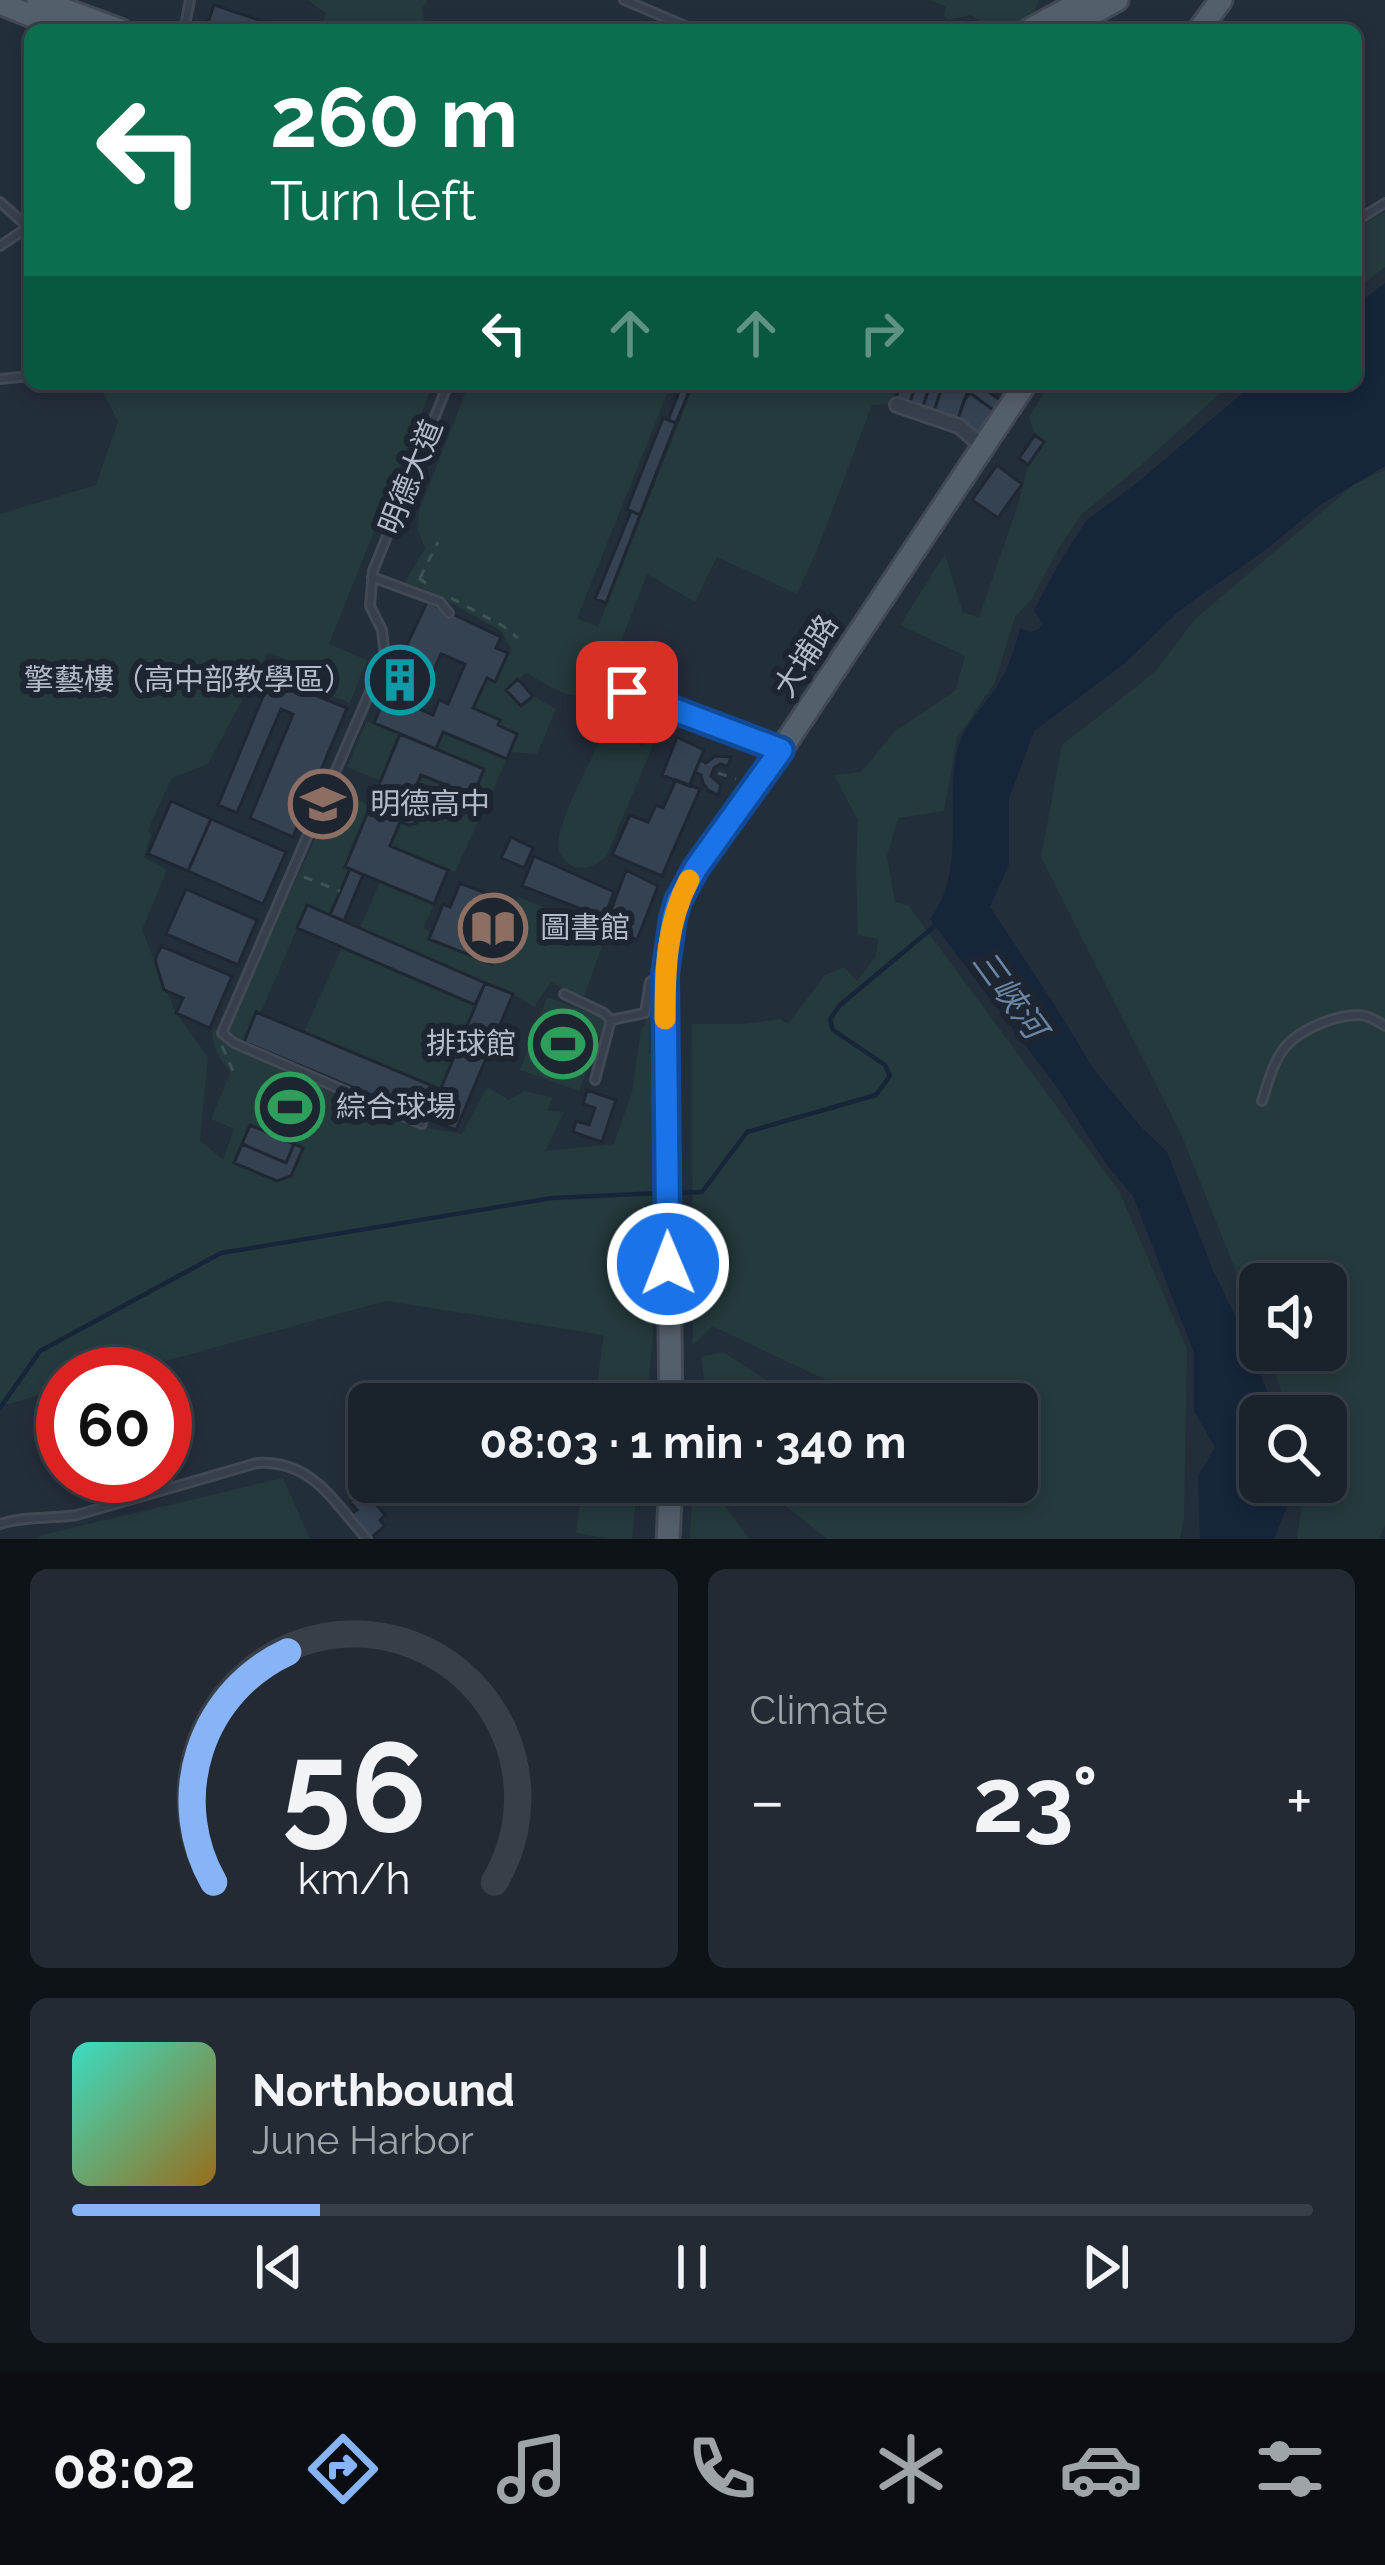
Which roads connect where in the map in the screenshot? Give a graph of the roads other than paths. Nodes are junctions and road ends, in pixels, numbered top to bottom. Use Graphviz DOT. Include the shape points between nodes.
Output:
graph roads {
  1 [pos="38,0"];
  2 [pos="624,0"];
  3 [pos="1084,0"];
  4 [pos="1117,0"];
  5 [pos="0,3"];
  6 [pos="61,24"];
  7 [pos="681,24"];
  8 [pos="1041,24"];
  9 [pos="1073,24"];
  10 [pos="0,202"];
  11 [pos="24,223"];
  12 [pos="446,390"];
  13 [pos="1021,390"];
  14 [pos="897,405"];
  15 [pos="982,446"];
  16 [pos="372,574"];
  17 [pos="449,613"];
  18 [pos="627,692"];
  19 [pos="781,750"];
  20 [pos="665,974"];
  21 [pos="564,994"];
  22 [pos="611,1020"];
  23 [pos="1385,1026"];
  24 [pos="596,1080"];
  25 [pos="1262,1101"];
  26 [pos="422,1124"];
  27 [pos="670,1383"];
  28 [pos="670,1503"];
  29 [pos="0,1524"];
  30 [pos="367,1539"];
  31 [pos="668,1539"];
  1 -- 6 [label="main road"];
  2 -- 7 [label="lane"];
  3 -- 8 [label="main road"];
  4 -- 9 [label="main road"];
  5 -- 6 [label="main road"];
  10 -- 11 [label="lane"];
  12 -- 16 [label="lane, 明德大道"];
  13 -- 15 [label="main road, 大埔路"];
  14 -- 15 [label="street" via="958,426"];
  15 -- 19 [label="main road, 大埔路"];
  16 -- 17 [label="lane"];
  16 -- 26 [label="lane" via="370,606 385,657 223,1033"];
  18 -- 19 [label="lane"];
  19 -- 20 [label="main road, 大埔路" via="678,901"];
  20 -- 22 [label="lane" via="650,982 645,1013"];
  20 -- 27 [label="main road, 大埔路"];
  21 -- 22 [label="lane"];
  22 -- 24 [label="lane"];
  23 -- 25 [label="lane" via="1363,1014 1312,1028 1287,1044"];
  28 -- 31 [label="main road"];
  29 -- 30 [label="lane" via="76,1515 277,1462 308,1475"];
}
